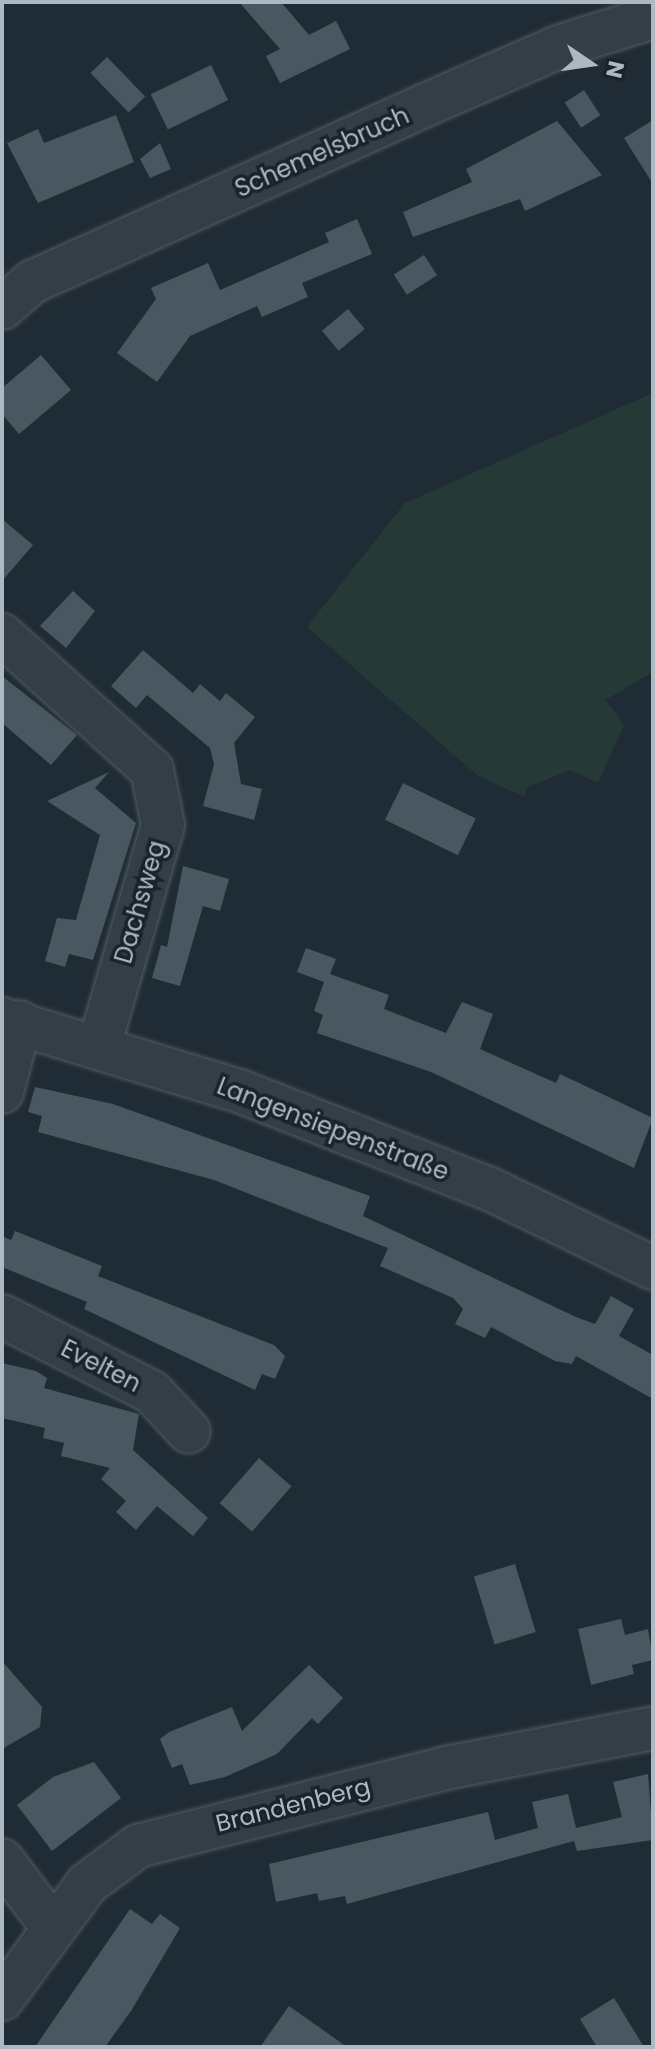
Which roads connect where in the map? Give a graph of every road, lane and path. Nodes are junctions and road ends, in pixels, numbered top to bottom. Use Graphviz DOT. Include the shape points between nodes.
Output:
graph roads {
  1 [pos="653,17"];
  2 [pos="2,308"];
  3 [pos="2,635"];
  4 [pos="11,1020"];
  5 [pos="100,1043"];
  6 [pos="2,1092"];
  7 [pos="653,1268"];
  8 [pos="2,1316"];
  9 [pos="189,1432"];
  10 [pos="653,1728"];
  11 [pos="2,1860"];
  12 [pos="54,1929"];
  13 [pos="2,1999"];
  1 -- 2 [label="street, Schemelsbruch" via="558,47 315,155 32,282"];
  3 -- 5 [label="street, Dachsweg" via="152,770 163,825"];
  4 -- 5 [label="street, Langensiepenstraße"];
  4 -- 6 [label="street"];
  5 -- 7 [label="street, Langensiepenstraße" via="490,1189"];
  8 -- 9 [label="street, Evelten" via="152,1392"];
  10 -- 12 [label="street, Brandenberg" via="175,1833 106,1868"];
  11 -- 12 [label="street"];
  12 -- 13 [label="street, Brandenberg"];
}
